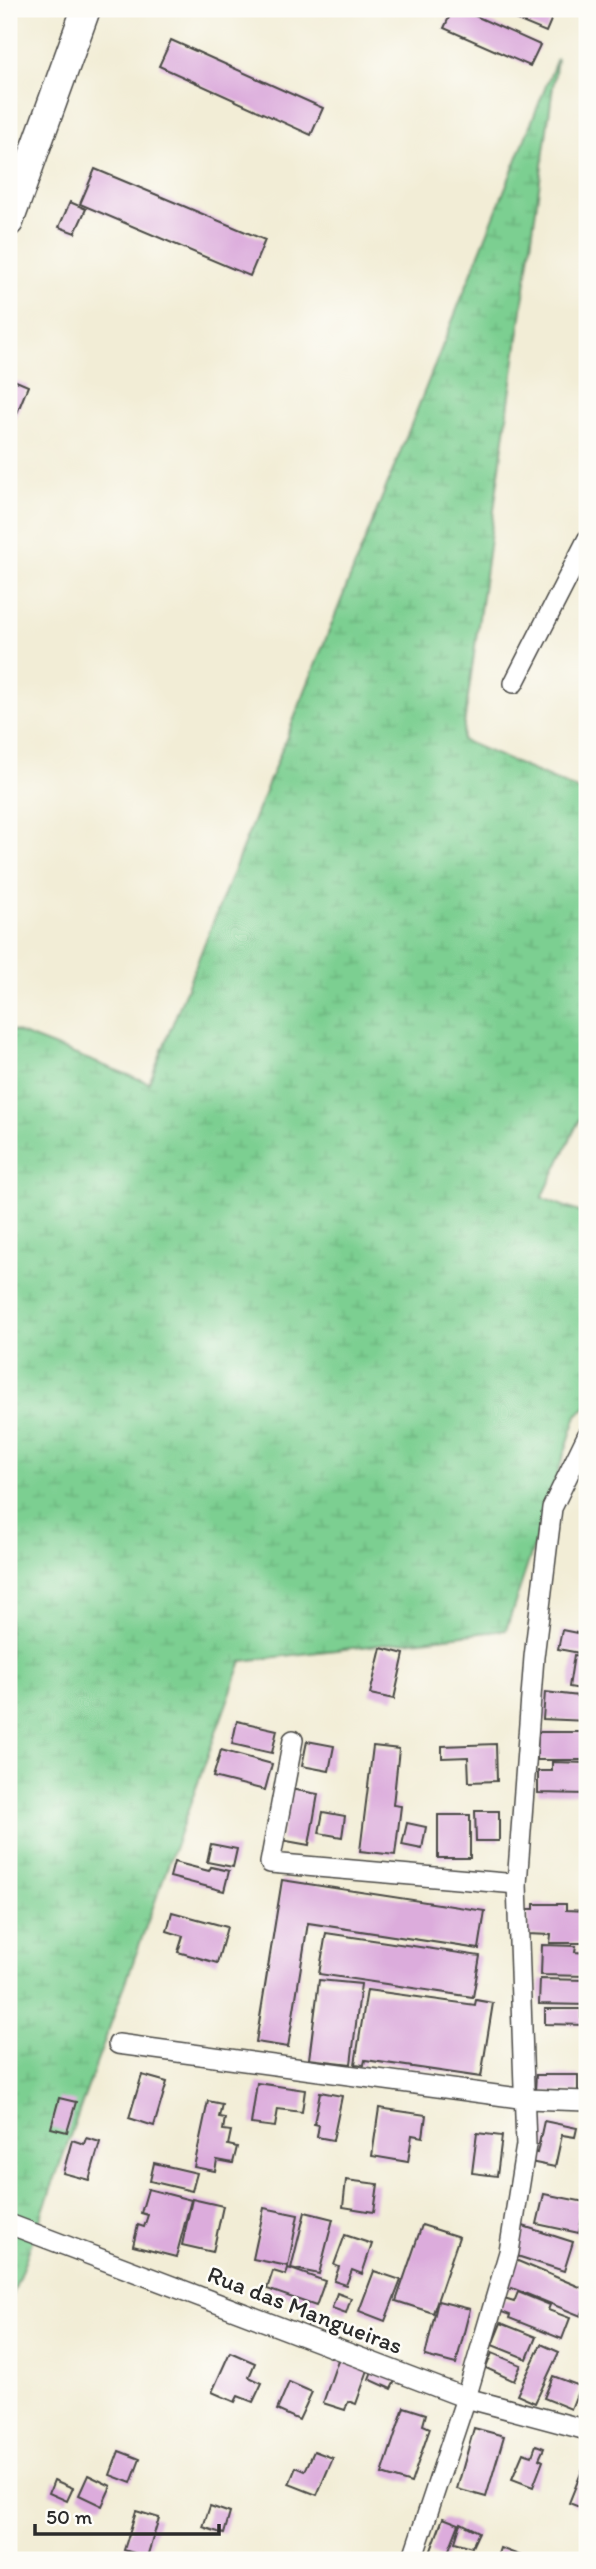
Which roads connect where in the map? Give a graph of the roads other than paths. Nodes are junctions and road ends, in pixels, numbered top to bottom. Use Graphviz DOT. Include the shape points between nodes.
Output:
graph roads {
  1 [pos="86,9"];
  2 [pos="9,222"];
  3 [pos="587,540"];
  4 [pos="514,683"];
  5 [pos="587,1436"];
  6 [pos="293,1740"];
  7 [pos="517,1884"];
  8 [pos="118,2044"];
  9 [pos="526,2099"];
  10 [pos="587,2101"];
  11 [pos="9,2224"];
  12 [pos="466,2398"];
  13 [pos="587,2430"];
  14 [pos="412,2560"];
  1 -- 2 [label="street"];
  3 -- 4 [label="street"];
  5 -- 7 [label="street" via="552,1508 534,1657"];
  6 -- 7 [label="street" via="270,1863"];
  7 -- 9 [label="street"];
  8 -- 9 [label="street"];
  9 -- 10 [label="street"];
  9 -- 12 [label="street" via="526,2145 509,2252"];
  11 -- 12 [label="street, Rua das Mangueiras"];
  12 -- 13 [label="street, Rua das Mangueiras"];
  12 -- 14 [label="street"];
}
